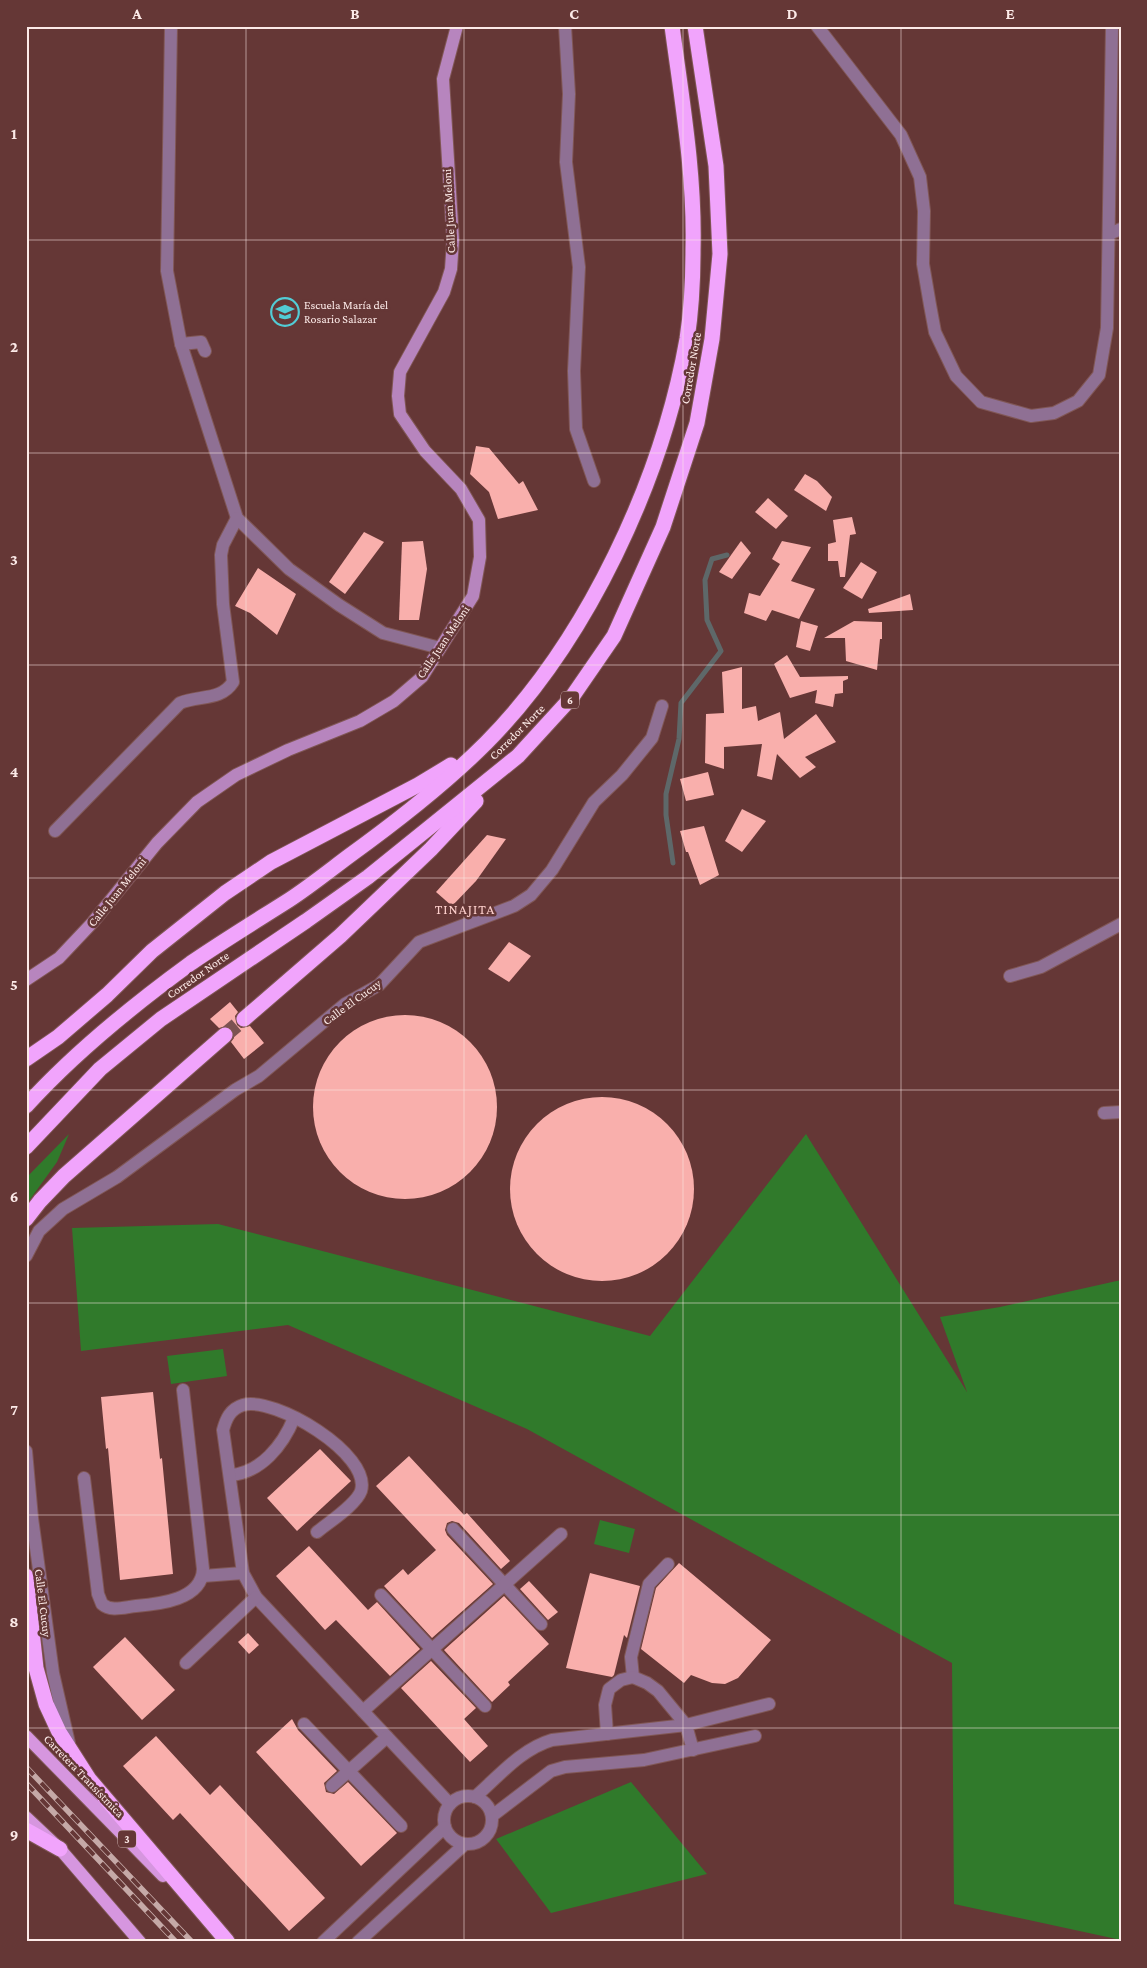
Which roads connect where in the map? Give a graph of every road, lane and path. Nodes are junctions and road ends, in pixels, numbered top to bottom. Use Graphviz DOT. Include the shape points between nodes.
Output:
graph roads {
  1 [pos="171,26"];
  2 [pos="457,26"];
  3 [pos="565,26"];
  4 [pos="672,26"];
  5 [pos="695,26"];
  6 [pos="817,26"];
  7 [pos="1112,26"];
  8 [pos="1115,231"];
  9 [pos="181,344"];
  10 [pos="205,351"];
  11 [pos="594,481"];
  12 [pos="237,518"];
  13 [pos="440,648"];
  14 [pos="662,706"];
  15 [pos="486,743"];
  16 [pos="518,756"];
  17 [pos="55,831"];
  18 [pos="1121,924"];
  19 [pos="1010,976"];
  20 [pos="26,980"];
  21 [pos="244,1019"];
  22 [pos="225,1035"];
  23 [pos="26,1059"];
  24 [pos="26,1106"];
  25 [pos="1121,1112"];
  26 [pos="1104,1113"];
  27 [pos="26,1147"];
  28 [pos="26,1219"];
  29 [pos="26,1256"];
  30 [pos="183,1390"];
  31 [pos="294,1418"];
  32 [pos="26,1452"];
  33 [pos="230,1475"];
  34 [pos="84,1478"];
  35 [pos="453,1528"];
  36 [pos="317,1532"];
  37 [pos="560,1534"];
  38 [pos="668,1564"];
  39 [pos="243,1573"];
  40 [pos="26,1576"];
  41 [pos="203,1576"];
  42 [pos="504,1584"];
  43 [pos="381,1595"];
  44 [pos="256,1597"];
  45 [pos="541,1624"];
  46 [pos="432,1650"];
  47 [pos="186,1663"];
  48 [pos="633,1677"];
  49 [pos="769,1704"];
  50 [pos="485,1706"];
  51 [pos="363,1711"];
  52 [pos="304,1724"];
  53 [pos="686,1725"];
  54 [pos="607,1734"];
  55 [pos="26,1736"];
  56 [pos="755,1736"];
  57 [pos="387,1737"];
  58 [pos="694,1750"];
  59 [pos="71,1753"];
  60 [pos="348,1771"];
  61 [pos="332,1786"];
  62 [pos="475,1797"];
  63 [pos="450,1804"];
  64 [pos="492,1816"];
  65 [pos="26,1817"];
  66 [pos="401,1826"];
  67 [pos="445,1827"];
  68 [pos="26,1830"];
  69 [pos="464,1844"];
  70 [pos="60,1849"];
  71 [pos="227,1941"];
  72 [pos="140,1942"];
  73 [pos="323,1942"];
  74 [pos="358,1942"];
  1 -- 9 [label="street" via="167,272"];
  2 -- 13 [label="main road, Calle Juan Meloni" via="443,79 453,240 451,269 444,292 400,372 398,396 400,414 425,451 461,489 479,520 480,557 473,596"];
  3 -- 11 [label="street" via="569,94 566,162 579,267 574,371 576,429"];
  4 -- 15 [label="highway, Corredor Norte" via="691,164 694,251 687,337 668,418 634,517 583,615 540,680"];
  5 -- 16 [label="highway, Corredor Norte / 6" via="716,166 720,254 712,339 697,423 663,527 614,636 572,697"];
  6 -- 8 [label="street" via="900,136 920,176 924,211 923,264 935,332 956,376 981,402 1031,416 1054,413 1078,401 1099,375 1107,328"];
  7 -- 8 [label="street"];
  9 -- 10 [label="street" via="201,342"];
  9 -- 12 [label="street"];
  12 -- 13 [label="street" via="289,569 383,634"];
  12 -- 17 [label="street" via="221,555 223,604 233,682 222,694 180,703"];
  13 -- 20 [label="main road, Calle Juan Meloni" via="422,677 394,701 360,721 236,775 198,802 158,843 59,958"];
  14 -- 29 [label="street, Calle El Cucuy" via="652,738 622,775 594,802 552,870 531,895 514,906 419,942 379,984 345,1004 259,1076 117,1177 63,1209 39,1231"];
  15 -- 23 [label="highway" via="418,785 271,862 225,893 152,951 58,1037"];
  15 -- 24 [label="highway, Corredor Norte" via="353,854 146,997 80,1051"];
  16 -- 21 [label="highway" via="424,855 340,936"];
  16 -- 27 [label="highway, Corredor Norte / 6" via="368,876 161,1019 100,1069"];
  18 -- 19 [label="street" via="1041,967"];
  22 -- 28 [label="highway" via="64,1176"];
  25 -- 26 [label="street"];
  30 -- 41 [label="street"];
  31 -- 33 [label="street" via="270,1456 248,1472"];
  31 -- 33 [label="street" via="267,1405 243,1405 232,1411 222,1430"];
  31 -- 36 [label="street" via="338,1445 355,1465 361,1479 357,1499"];
  32 -- 59 [label="street, Calle El Cucuy" via="52,1673"];
  33 -- 39 [label="street"];
  34 -- 41 [label="street" via="99,1600 106,1608 168,1602 191,1591"];
  35 -- 42 [label="street"];
  37 -- 42 [label="street"];
  38 -- 48 [label="street" via="649,1584 631,1656"];
  39 -- 41 [label="street"];
  39 -- 44 [label="street"];
  40 -- 59 [label="highway" via="40,1687"];
  42 -- 45 [label="street"];
  42 -- 46 [label="street"];
  43 -- 46 [label="street"];
  44 -- 47 [label="street"];
  44 -- 51 [label="street"];
  46 -- 50 [label="street"];
  46 -- 51 [label="street"];
  48 -- 53 [label="street" via="658,1692"];
  48 -- 54 [label="street" via="621,1680 609,1689 605,1705"];
  49 -- 53 [label="street"];
  51 -- 57 [label="street"];
  52 -- 60 [label="street"];
  53 -- 54 [label="street"];
  53 -- 58 [label="street"];
  54 -- 62 [label="street" via="538,1744"];
  55 -- 71 [label="main road, Carretera Transístmica / 3"];
  56 -- 58 [label="street"];
  57 -- 60 [label="street"];
  57 -- 63 [label="street"];
  58 -- 64 [label="street" via="644,1760 550,1771"];
  59 -- 71 [label="highway" via="103,1797"];
  60 -- 61 [label="street"];
  60 -- 66 [label="street"];
  62 -- 63 [label="street" via="457,1798"];
  62 -- 64 [label="street" via="483,1801"];
  63 -- 67 [label="street" via="444,1819"];
  64 -- 69 [label="street" via="492,1825 482,1840"];
  65 -- 70 [label="main road"];
  67 -- 69 [label="street" via="452,1839"];
  67 -- 73 [label="street"];
  68 -- 70 [label="highway"];
  69 -- 74 [label="street"];
  70 -- 72 [label="main road"];
}
